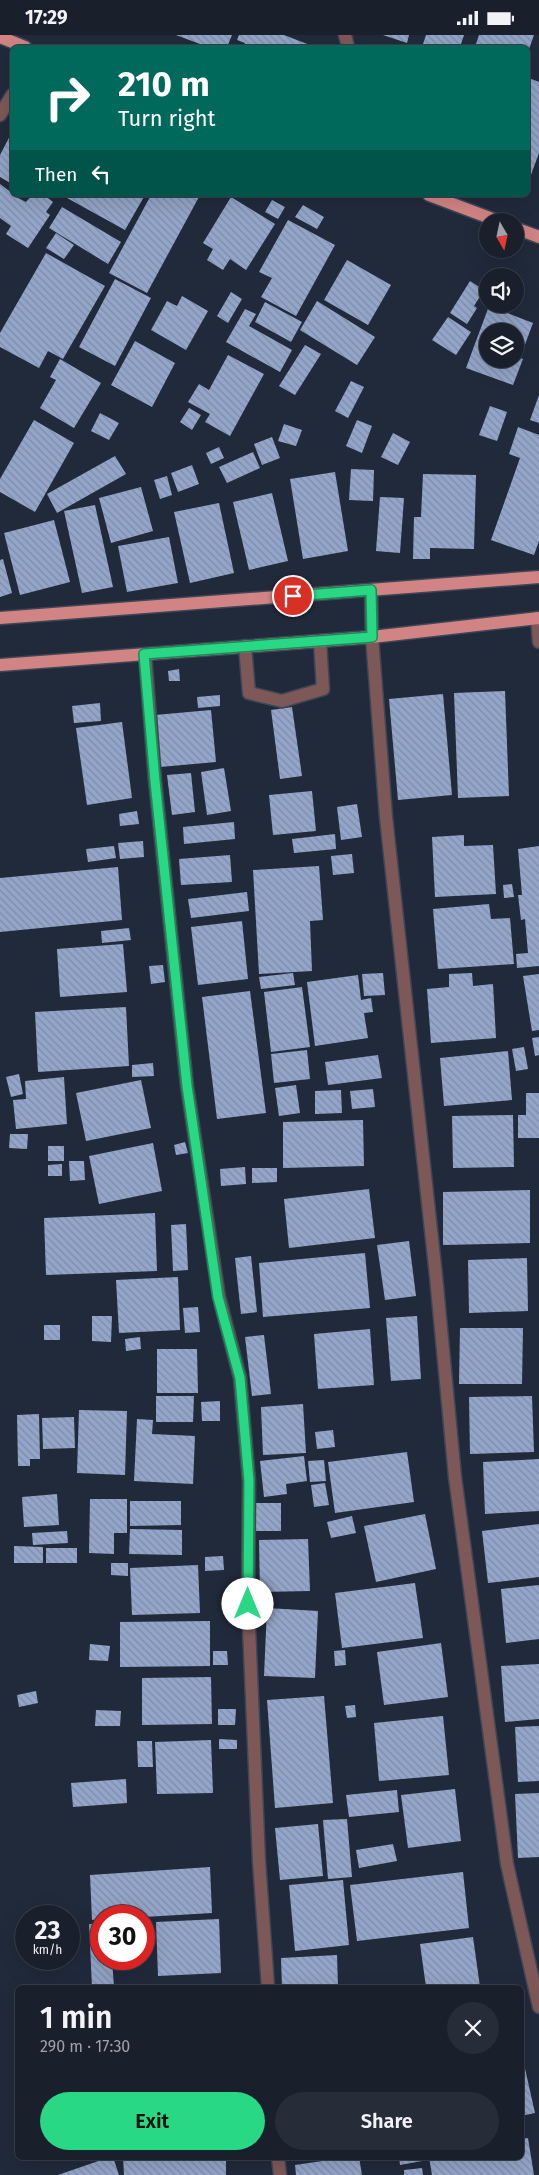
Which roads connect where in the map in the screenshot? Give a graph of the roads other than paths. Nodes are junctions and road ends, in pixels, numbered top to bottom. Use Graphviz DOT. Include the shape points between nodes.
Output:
graph roads {
  1 [pos="0,37"];
  2 [pos="20,45"];
  3 [pos="10,98"];
  4 [pos="0,115"];
  5 [pos="434,197"];
  6 [pos="479,214"];
  7 [pos="524,231"];
  8 [pos="539,237"];
  9 [pos="539,577"];
  10 [pos="371,590"];
  11 [pos="0,618"];
  12 [pos="538,618"];
  13 [pos="372,637"];
  14 [pos="320,641"];
  15 [pos="539,642"];
  16 [pos="245,646"];
  17 [pos="144,654"];
  18 [pos="0,665"];
  19 [pos="268,1985"];
  20 [pos="539,2007"];
  21 [pos="278,2160"];
  22 [pos="280,2175"];
  1 -- 2 [label="main road"];
  3 -- 4 [label="street"];
  5 -- 6 [label="main road"];
  7 -- 8 [label="main road"];
  9 -- 10 [label="main road"];
  10 -- 11 [label="main road"];
  10 -- 13 [label="street"];
  12 -- 13 [label="main road"];
  12 -- 15 [label="street"];
  13 -- 14 [label="main road"];
  13 -- 20 [label="street" via="386,817 456,1477 507,1864"];
  14 -- 16 [label="main road"];
  14 -- 16 [label="street" via="323,689 282,701 249,693"];
  16 -- 17 [label="main road"];
  17 -- 18 [label="main road"];
  17 -- 19 [label="street" via="187,1086 218,1297 240,1378 249,1481 248,1604"];
  21 -- 22 [label="street"];
}
